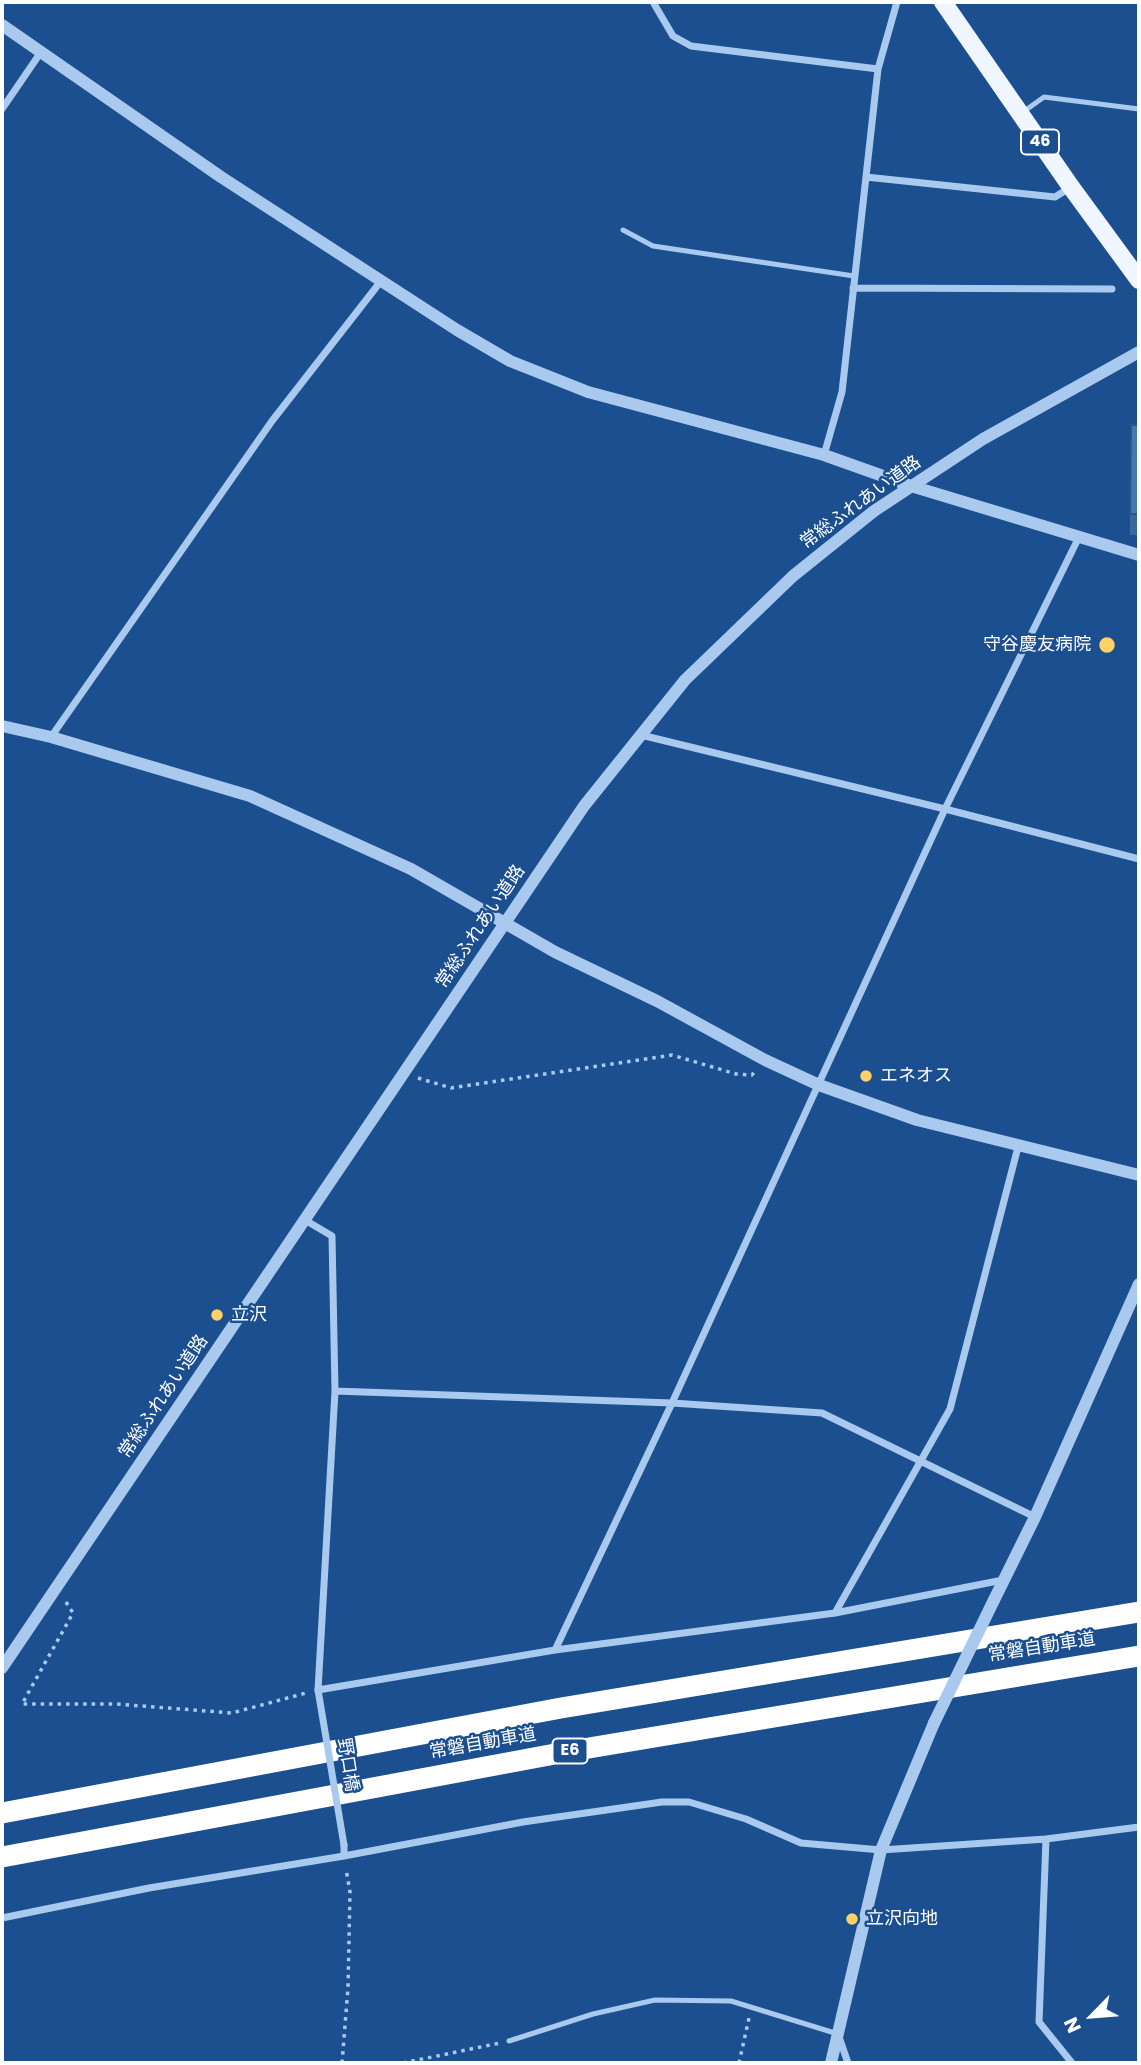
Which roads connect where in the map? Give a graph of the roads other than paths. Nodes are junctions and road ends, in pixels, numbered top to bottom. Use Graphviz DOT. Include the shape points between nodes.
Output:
graph roads {
  1 [pos="653,2"];
  2 [pos="897,2"];
  3 [pos="943,2"];
  4 [pos="2,25"];
  5 [pos="41,52"];
  6 [pos="878,69"];
  7 [pos="2,109"];
  8 [pos="1139,109"];
  9 [pos="1021,114"];
  10 [pos="866,177"];
  11 [pos="1072,187"];
  12 [pos="623,230"];
  13 [pos="855,276"];
  14 [pos="1139,280"];
  15 [pos="381,281"];
  16 [pos="853,288"];
  17 [pos="1112,289"];
  18 [pos="1139,352"];
  19 [pos="824,455"];
  20 [pos="911,486"];
  21 [pos="1079,537"];
  22 [pos="1139,555"];
  23 [pos="2,726"];
  24 [pos="639,735"];
  25 [pos="51,737"];
  26 [pos="946,809"];
  27 [pos="1139,859"];
  28 [pos="505,922"];
  29 [pos="819,1085"];
  30 [pos="1018,1147"];
  31 [pos="1139,1175"];
  32 [pos="305,1220"];
  33 [pos="1139,1284"];
  34 [pos="335,1391"];
  35 [pos="672,1403"];
  36 [pos="920,1462"];
  37 [pos="1035,1517"];
  38 [pos="1003,1580"];
  39 [pos="1139,1612"];
  40 [pos="835,1613"];
  41 [pos="555,1650"];
  42 [pos="1139,1656"];
  43 [pos="2,1668"];
  44 [pos="318,1690"];
  45 [pos="2,1813"];
  46 [pos="1139,1827"];
  47 [pos="1046,1839"];
  48 [pos="881,1850"];
  49 [pos="344,1856"];
  50 [pos="2,1857"];
  51 [pos="2,1918"];
  52 [pos="838,2034"];
  53 [pos="509,2042"];
  54 [pos="831,2063"];
  55 [pos="848,2063"];
  56 [pos="1072,2063"];
  1 -- 6 [label="street" via="673,36 691,46"];
  2 -- 6 [label="street"];
  3 -- 9 [label="main road, 46"];
  4 -- 5 [label="street"];
  5 -- 7 [label="street"];
  5 -- 15 [label="street"];
  6 -- 10 [label="street"];
  8 -- 9 [label="lane" via="1044,97"];
  9 -- 11 [label="main road, 46"];
  10 -- 11 [label="street" via="1055,197"];
  10 -- 13 [label="street"];
  11 -- 14 [label="main road, 46"];
  12 -- 13 [label="lane" via="653,246"];
  13 -- 16 [label="street"];
  15 -- 19 [label="street" via="510,361 588,391"];
  15 -- 25 [label="street" via="272,421"];
  16 -- 17 [label="street"];
  16 -- 19 [label="street" via="842,391"];
  18 -- 20 [label="street, 常総ふれあい道路" via="983,439"];
  19 -- 20 [label="street"];
  20 -- 21 [label="street"];
  20 -- 24 [label="street, 常総ふれあい道路" via="833,542 744,621"];
  21 -- 22 [label="street"];
  21 -- 26 [label="street"];
  23 -- 25 [label="street"];
  24 -- 26 [label="street"];
  24 -- 28 [label="street, 常総ふれあい道路"];
  25 -- 28 [label="street" via="250,796 411,869"];
  26 -- 27 [label="street"];
  26 -- 29 [label="street"];
  28 -- 29 [label="street" via="555,952"];
  28 -- 32 [label="street, 常総ふれあい道路"];
  29 -- 30 [label="street" via="918,1120"];
  29 -- 35 [label="street"];
  30 -- 31 [label="street"];
  30 -- 36 [label="street" via="950,1409"];
  32 -- 34 [label="street, 野口橋" via="332,1236"];
  32 -- 43 [label="street, 常総ふれあい道路"];
  33 -- 37 [label="street"];
  34 -- 35 [label="street"];
  34 -- 44 [label="street, 野口橋"];
  35 -- 36 [label="street" via="822,1413"];
  35 -- 41 [label="street"];
  36 -- 37 [label="street"];
  36 -- 40 [label="street"];
  37 -- 38 [label="street"];
  38 -- 40 [label="street"];
  38 -- 48 [label="street, bridge" via="934,1723"];
  39 -- 45 [label="highway, 常磐自動車道" via="561,1708"];
  40 -- 41 [label="street"];
  41 -- 44 [label="street"];
  42 -- 50 [label="highway, 常磐自動車道 / E6" via="571,1751"];
  44 -- 49 [label="street, 野口橋, bridge"];
  46 -- 47 [label="street"];
  47 -- 48 [label="street"];
  47 -- 56 [label="street" via="1039,2022"];
  48 -- 49 [label="street" via="801,1843 746,1819 675,1802 523,1822"];
  48 -- 52 [label="street"];
  49 -- 51 [label="street"];
  52 -- 53 [label="lane" via="731,2001 655,2000 593,2014"];
  52 -- 54 [label="street"];
  52 -- 55 [label="street"];
}
